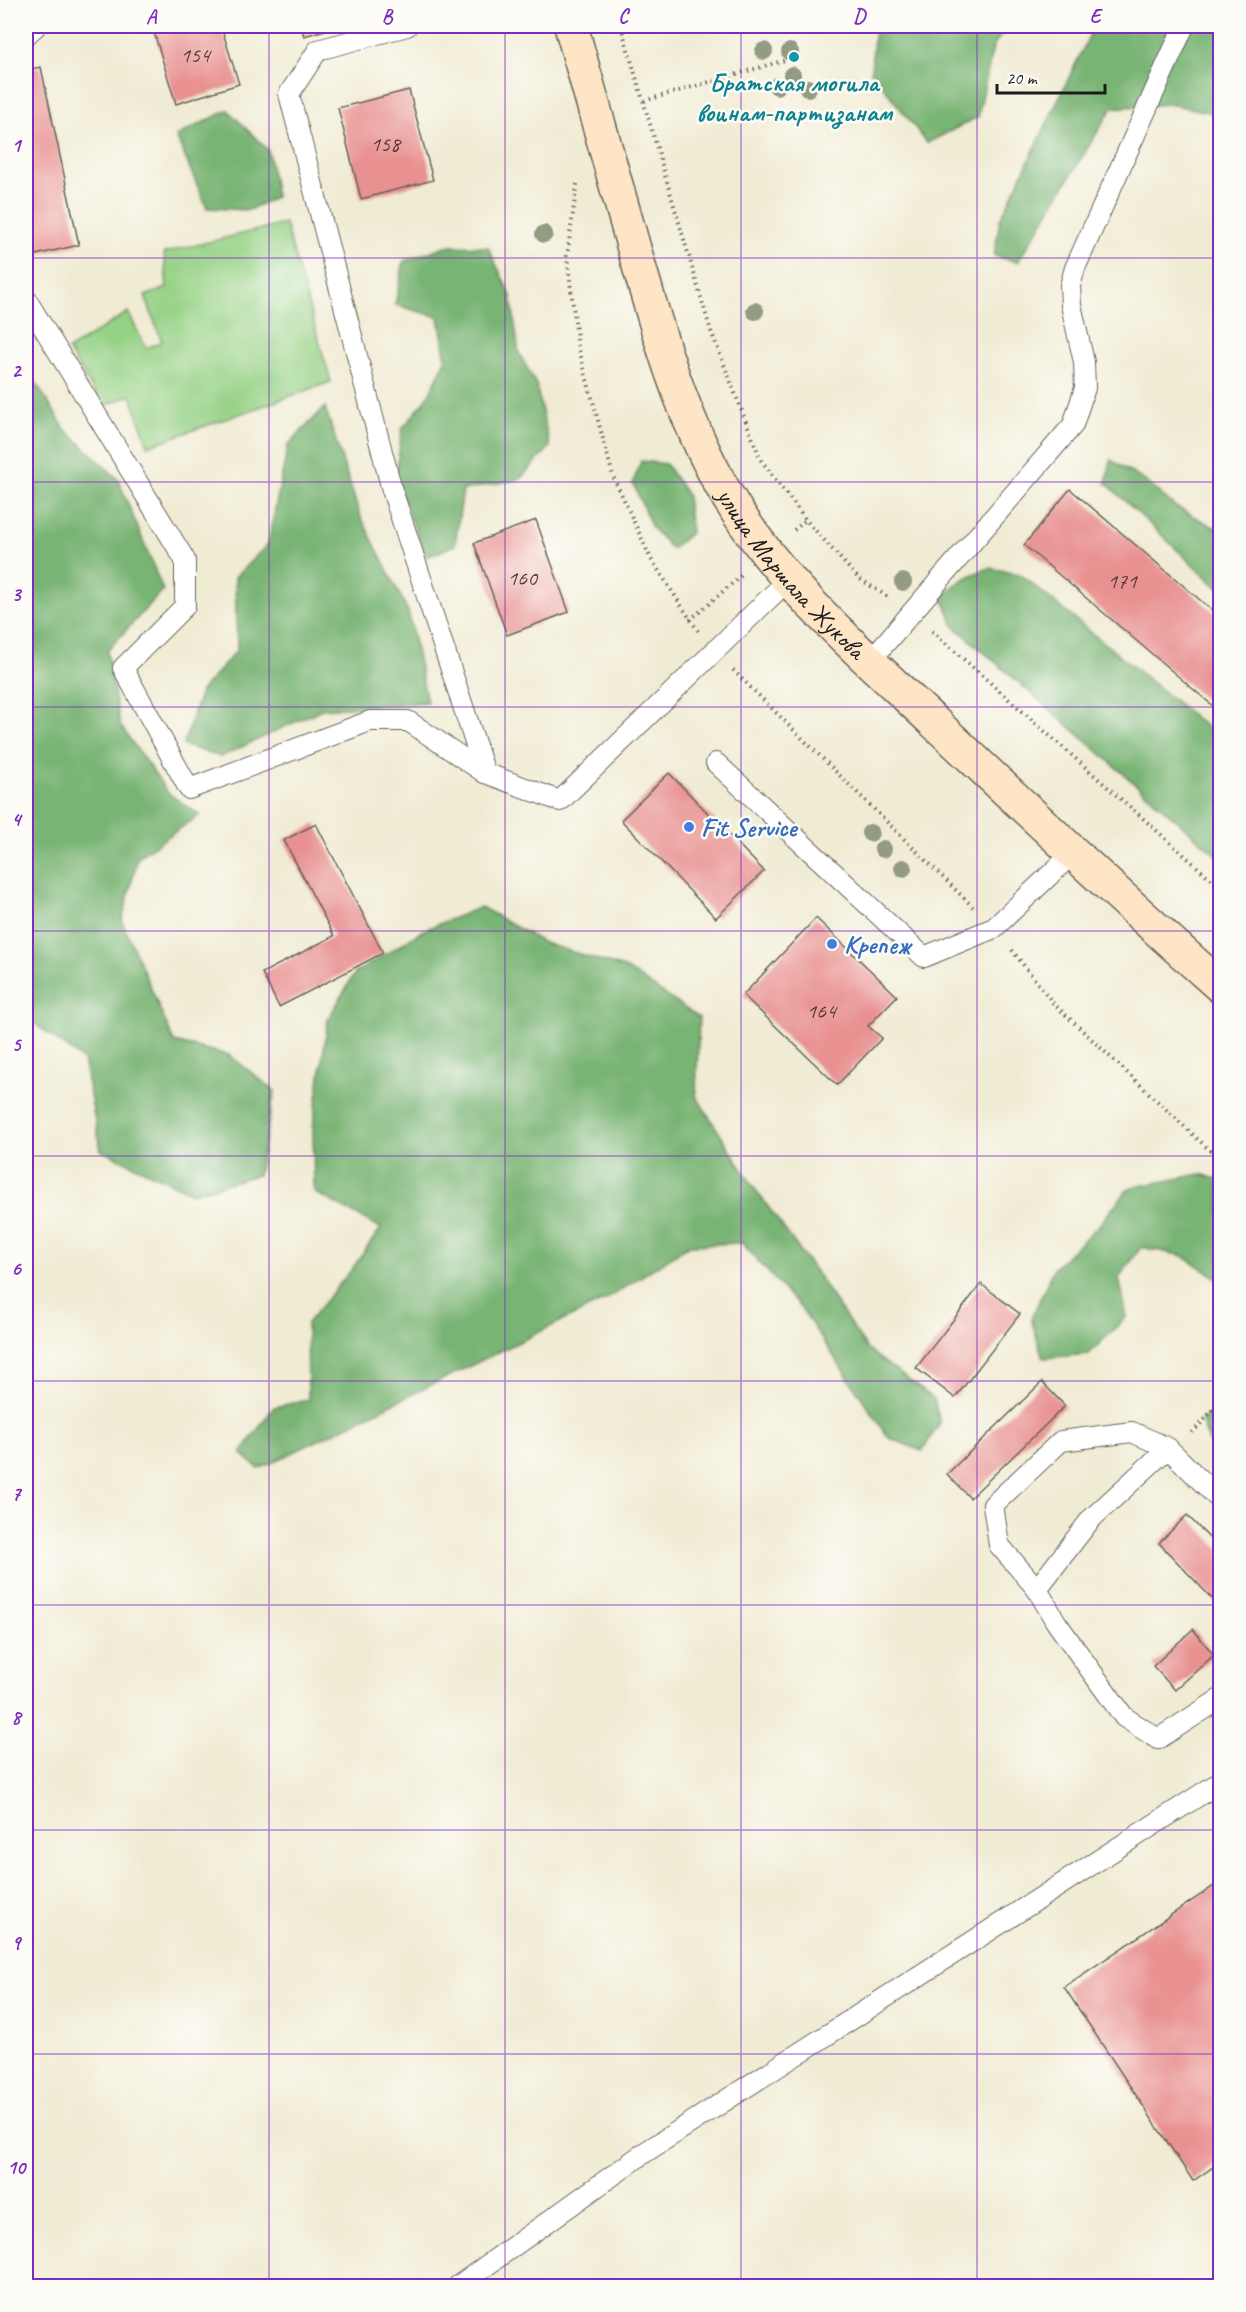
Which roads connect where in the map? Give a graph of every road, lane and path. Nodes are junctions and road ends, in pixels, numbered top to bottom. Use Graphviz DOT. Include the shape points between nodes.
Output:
graph roads {
  1 [pos="36,26"];
  2 [pos="406,26"];
  3 [pos="571,26"];
  4 [pos="621,26"];
  5 [pos="1184,26"];
  6 [pos="26,35"];
  7 [pos="789,59"];
  8 [pos="644,102"];
  9 [pos="26,299"];
  10 [pos="806,520"];
  11 [pos="787,536"];
  12 [pos="748,570"];
  13 [pos="788,580"];
  14 [pos="912,612"];
  15 [pos="690,620"];
  16 [pos="870,661"];
  17 [pos="716,763"];
  18 [pos="485,773"];
  19 [pos="1073,854"];
  20 [pos="1221,887"];
  21 [pos="1221,986"];
  22 [pos="1221,1403"];
  23 [pos="1170,1450"];
  24 [pos="1221,1500"];
  25 [pos="1037,1589"];
  26 [pos="1221,1699"];
  27 [pos="1221,1782"];
  28 [pos="458,2286"];
  1 -- 6 [label="lane"];
  2 -- 18 [label="lane" via="318,50 289,94 392,490"];
  3 -- 13 [label="main road, улица Маршала Жукова" via="654,319 685,405 724,491"];
  4 -- 8 [label="path"];
  5 -- 14 [label="lane" via="1075,268 1070,286 1071,305 1084,362 1085,388 1073,425"];
  7 -- 8 [label="path"];
  8 -- 10 [label="path" via="711,330 732,388 760,460"];
  9 -- 18 [label="lane" via="185,560 185,606 123,668 189,789 370,721 408,721"];
  10 -- 11 [label="path"];
  10 -- 14 [label="path" via="857,577"];
  12 -- 15 [label="path"];
  13 -- 16 [label="main road, улица Маршала Жукова"];
  13 -- 18 [label="lane" via="560,801"];
  14 -- 16 [label="lane"];
  14 -- 20 [label="path"];
  16 -- 19 [label="main road, улица Маршала Жукова"];
  17 -- 19 [label="lane" via="924,957 994,927"];
  19 -- 21 [label="main road, улица Маршала Жукова"];
  22 -- 23 [label="path"];
  23 -- 24 [label="lane"];
  23 -- 25 [label="lane" via="1091,1519"];
  23 -- 25 [label="lane" via="1132,1432 1061,1441 993,1505 999,1545"];
  25 -- 26 [label="lane" via="1124,1717 1158,1739"];
  27 -- 28 [label="lane" via="644,2153"];
}
